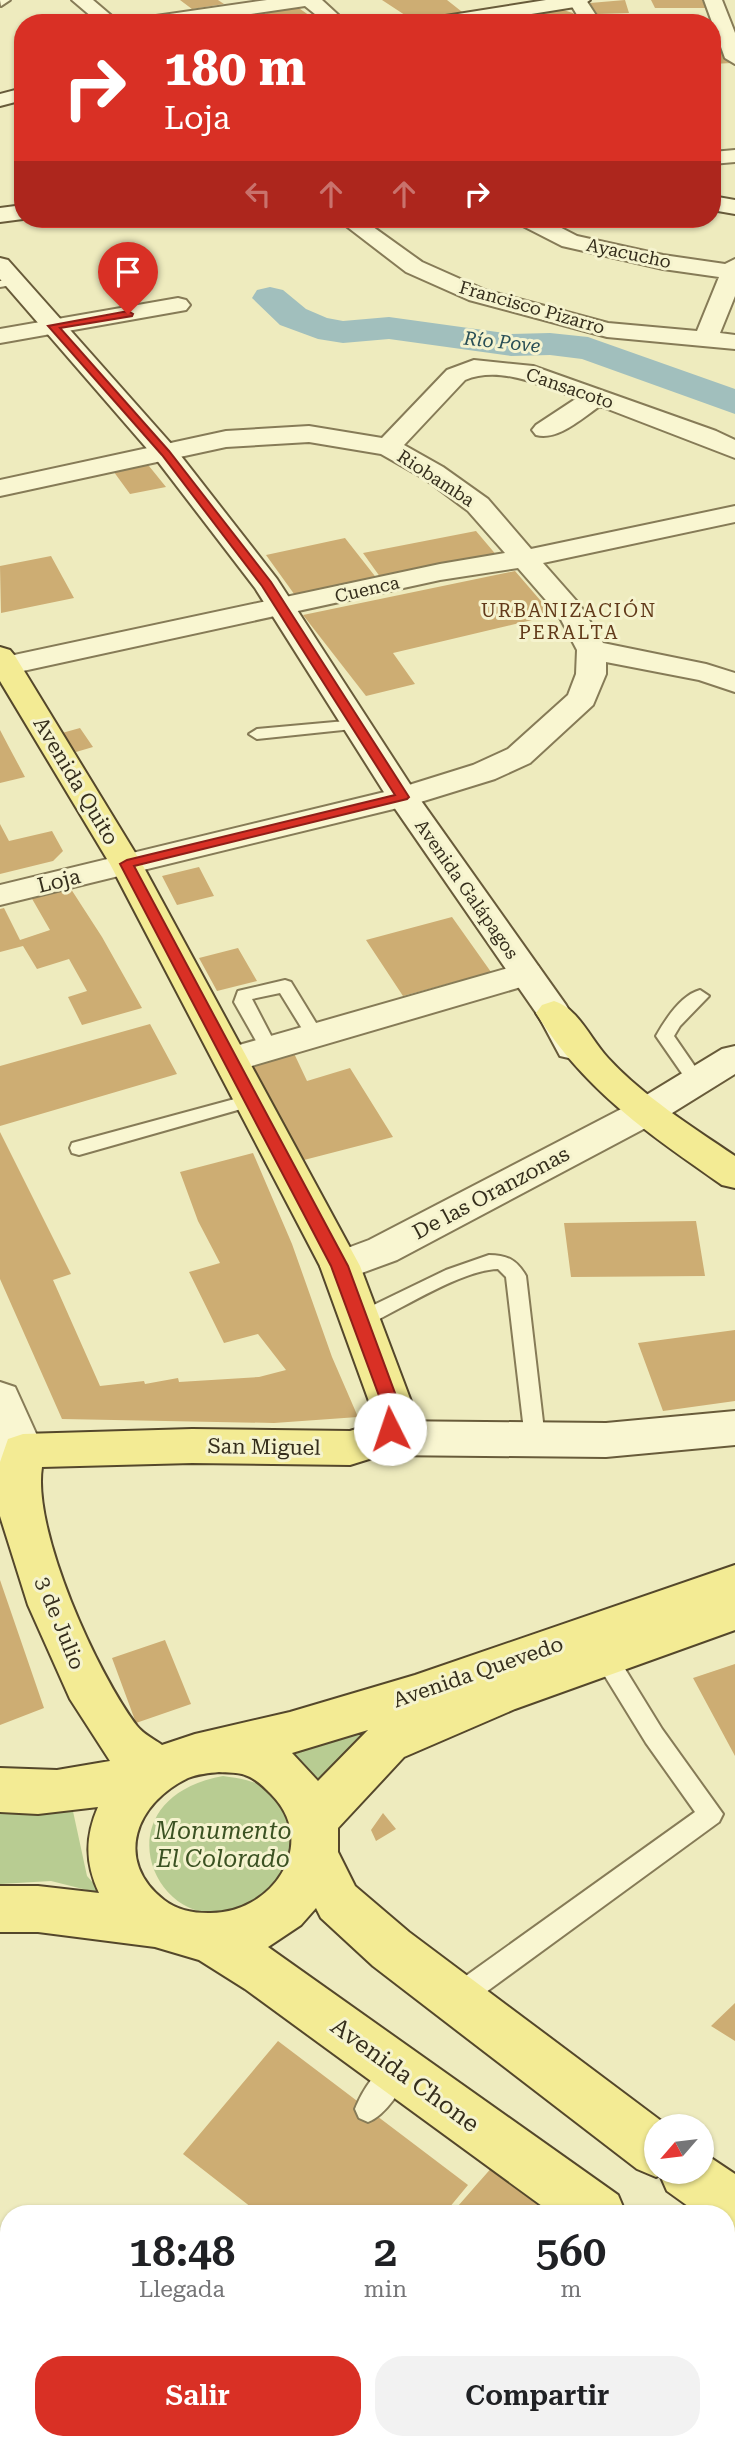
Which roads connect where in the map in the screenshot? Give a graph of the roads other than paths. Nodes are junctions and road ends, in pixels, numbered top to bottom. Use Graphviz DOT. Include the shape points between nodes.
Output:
graph roads {
  1 [pos="81,0"];
  2 [pos="308,0"];
  3 [pos="579,0"];
  4 [pos="99,14"];
  5 [pos="211,14"];
  6 [pos="326,14"];
  7 [pos="494,14"];
  8 [pos="721,16"];
  9 [pos="730,34"];
  10 [pos="735,58"];
  11 [pos="360,228"];
  12 [pos="545,228"];
  13 [pos="734,271"];
  14 [pos="5,277"];
  15 [pos="178,305"];
  16 [pos="53,326"];
  17 [pos="0,336"];
  18 [pos="706,339"];
  19 [pos="735,342"];
  20 [pos="597,397"];
  21 [pos="545,430"];
  22 [pos="387,447"];
  23 [pos="735,450"];
  24 [pos="165,453"];
  25 [pos="0,488"];
  26 [pos="735,514"];
  27 [pos="703,520"];
  28 [pos="735,544"];
  29 [pos="523,559"];
  30 [pos="283,608"];
  31 [pos="592,650"];
  32 [pos="2,663"];
  33 [pos="735,683"];
  34 [pos="357,725"];
  35 [pos="257,734"];
  36 [pos="403,797"];
  37 [pos="127,864"];
  38 [pos="0,895"];
  39 [pos="526,974"];
  40 [pos="700,996"];
  41 [pos="554,1013"];
  42 [pos="315,1036"];
  43 [pos="269,1049"];
  44 [pos="735,1058"];
  45 [pos="231,1060"];
  46 [pos="696,1081"];
  47 [pos="253,1100"];
  48 [pos="646,1112"];
  49 [pos="79,1148"];
  50 [pos="735,1169"];
  51 [pos="735,1178"];
  52 [pos="340,1266"];
  53 [pos="360,1320"];
  54 [pos="0,1398"];
  55 [pos="735,1428"];
  56 [pos="383,1438"];
  57 [pos="535,1440"];
  58 [pos="11,1452"];
  59 [pos="735,1584"];
  60 [pos="735,1611"];
  61 [pos="606,1658"];
  62 [pos="219,1751"];
  63 [pos="154,1771"];
  64 [pos="0,1790"];
  65 [pos="314,1838"];
  66 [pos="0,1909"];
  67 [pos="156,1924"];
  68 [pos="209,1939"];
  69 [pos="457,1999"];
  70 [pos="644,2141"];
  71 [pos="703,2184"];
  72 [pos="583,2205"];
  73 [pos="732,2205"];
  1 -- 4 [label="street"];
  2 -- 5 [label="street"];
  2 -- 6 [label="street"];
  3 -- 7 [label="street"];
  8 -- 9 [label="street"];
  9 -- 10 [label="street"];
  11 -- 18 [label="street, Francisco Pizarro" via="414,267 477,295 607,330"];
  12 -- 13 [label="street, Ayacucho" via="570,241 663,262"];
  13 -- 18 [label="street"];
  14 -- 16 [label="street, Avenida Galápagos"];
  15 -- 16 [label="street"];
  16 -- 17 [label="street"];
  16 -- 24 [label="street, Avenida Galápagos"];
  18 -- 19 [label="street, Francisco Pizarro"];
  20 -- 21 [label="street"];
  20 -- 22 [label="street, Cansacoto" via="524,371 474,368 456,375"];
  20 -- 23 [label="street, Cansacoto"];
  22 -- 24 [label="street, Riobamba" via="309,434 226,439"];
  22 -- 29 [label="street, Riobamba" via="434,472 478,505"];
  24 -- 25 [label="street, Riobamba"];
  24 -- 30 [label="street, Avenida Galápagos"];
  26 -- 27 [label="street, Cuenca"];
  27 -- 28 [label="street"];
  27 -- 29 [label="street, Cuenca"];
  29 -- 30 [label="street, Cuenca" via="440,572"];
  29 -- 31 [label="street, Riobamba" via="570,611"];
  30 -- 32 [label="street, Cuenca"];
  30 -- 34 [label="street, Avenida Galápagos"];
  31 -- 33 [label="street"];
  31 -- 36 [label="street" via="591,674 582,699 519,756"];
  32 -- 37 [label="main road, Avenida Quito"];
  34 -- 35 [label="lane"];
  34 -- 36 [label="street, Avenida Galápagos"];
  36 -- 37 [label="street, Loja"];
  36 -- 39 [label="street, Avenida Galápagos"];
  37 -- 38 [label="street, Loja"];
  37 -- 45 [label="main road, Avenida Quito"];
  39 -- 41 [label="street, Avenida Galápagos"];
  39 -- 42 [label="street"];
  40 -- 46 [label="lane" via="665,1036"];
  41 -- 48 [label="street, Avenida Galápagos" via="592,1072"];
  41 -- 51 [label="main road" via="615,1087"];
  42 -- 43 [label="street"];
  42 -- 43 [label="lane" via="285,986 244,995 243,1002"];
  43 -- 45 [label="street"];
  44 -- 46 [label="street, De las Oranzonas"];
  45 -- 47 [label="main road, Avenida Quito"];
  46 -- 48 [label="street, De las Oranzonas"];
  47 -- 49 [label="lane"];
  47 -- 52 [label="main road, Avenida Quito"];
  48 -- 50 [label="street, Avenida Galápagos"];
  48 -- 51 [label="street, Avenida Galápagos"];
  48 -- 52 [label="street, De las Oranzonas" via="383,1250"];
  52 -- 53 [label="main road, Avenida Quito"];
  53 -- 56 [label="main road, Avenida Quito" via="391,1404 390,1429"];
  53 -- 57 [label="lane" via="456,1274 490,1262 510,1267 516,1276"];
  54 -- 58 [label="street"];
  55 -- 57 [label="street, San Miguel" via="606,1440"];
  56 -- 57 [label="street, San Miguel"];
  56 -- 58 [label="main road, San Miguel" via="350,1448 192,1446"];
  58 -- 63 [label="main road, 3 de Julio" via="20,1514 50,1605 104,1715 122,1742"];
  59 -- 62 [label="main road, Avenida Quevedo" via="415,1695"];
  60 -- 61 [label="main road, Avenida Quevedo"];
  61 -- 65 [label="main road, Avenida Quevedo" via="499,1695 387,1742 341,1789"];
  61 -- 69 [label="lane" via="654,1736 711,1814"];
  62 -- 63 [label="main road" via="199,1752"];
  62 -- 65 [label="main road" via="251,1756 280,1771 301,1794"];
  63 -- 64 [label="main road" via="88,1789 46,1793"];
  63 -- 67 [label="main road" via="129,1796 116,1822 112,1851 117,1879 132,1905"];
  65 -- 68 [label="main road" via="306,1881 289,1904 266,1923 239,1935"];
  65 -- 69 [label="main road" via="338,1902"];
  66 -- 67 [label="main road" via="38,1909"];
  67 -- 68 [label="main road" via="181,1935"];
  68 -- 72 [label="main road, Avenida Chone" via="263,1972 383,2090"];
  69 -- 70 [label="main road"];
  71 -- 73 [label="main road"];
}
